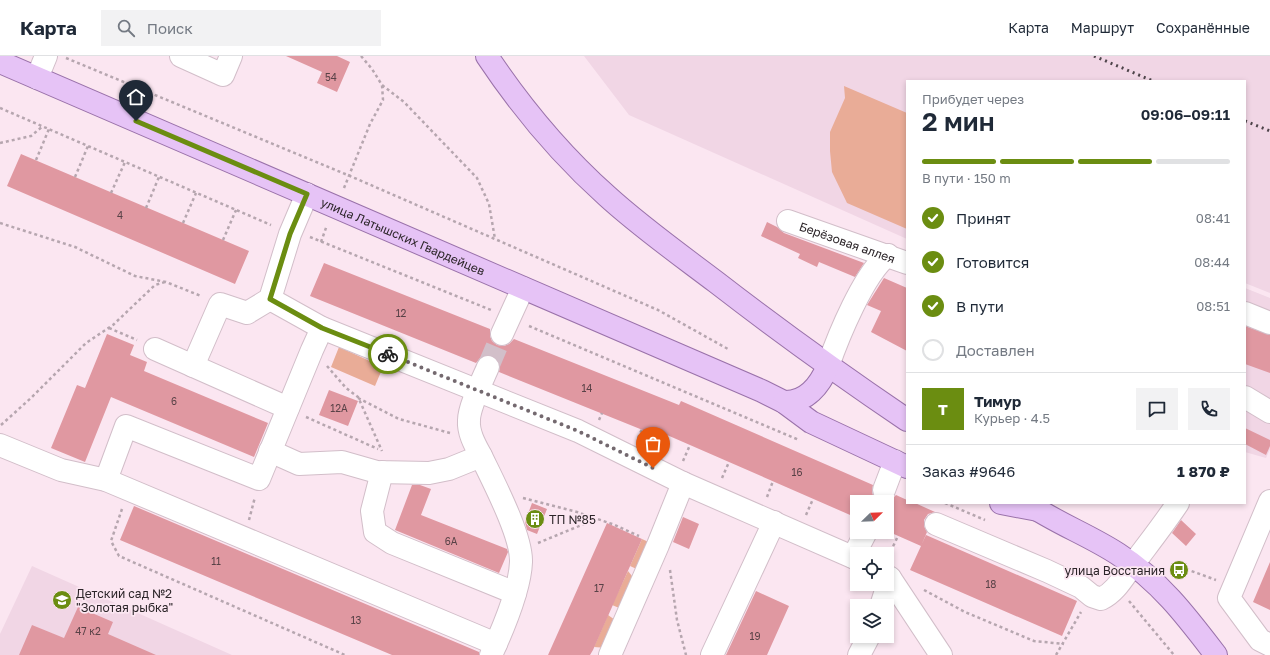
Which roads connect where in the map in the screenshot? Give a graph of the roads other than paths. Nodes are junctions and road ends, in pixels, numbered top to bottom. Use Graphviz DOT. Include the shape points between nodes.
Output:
graph roads {
  1 [pos="46,56"];
  2 [pos="181,56"];
  3 [pos="231,56"];
  4 [pos="487,56"];
  5 [pos="0,62"];
  6 [pos="37,78"];
  7 [pos="307,194"];
  8 [pos="788,221"];
  9 [pos="898,259"];
  10 [pos="523,288"];
  11 [pos="270,299"];
  12 [pos="1246,312"];
  13 [pos="1270,323"];
  14 [pos="506,326"];
  15 [pos="322,328"];
  16 [pos="155,349"];
  17 [pos="193,366"];
  18 [pos="828,366"];
  19 [pos="488,368"];
  20 [pos="478,390"];
  21 [pos="1246,398"];
  22 [pos="784,402"];
  23 [pos="288,408"];
  24 [pos="1270,412"];
  25 [pos="906,419"];
  26 [pos="0,445"];
  27 [pos="477,447"];
  28 [pos="270,451"];
  29 [pos="385,463"];
  30 [pos="901,464"];
  31 [pos="106,480"];
  32 [pos="683,483"];
  33 [pos="884,490"];
  34 [pos="1270,501"];
  35 [pos="1008,504"];
  36 [pos="1177,504"];
  37 [pos="1033,507"];
  38 [pos="774,522"];
  39 [pos="936,524"];
  40 [pos="850,556"];
  41 [pos="1133,564"];
  42 [pos="894,581"];
  43 [pos="515,593"];
  44 [pos="865,643"];
  45 [pos="1270,645"];
  46 [pos="494,650"];
  47 [pos="610,655"];
  48 [pos="712,655"];
  49 [pos="859,655"];
  50 [pos="941,655"];
  51 [pos="1216,655"];
  1 -- 6 [label="street"];
  2 -- 3 [label="street" via="222,75"];
  4 -- 18 [label="main road" via="534,119 606,196 657,238"];
  5 -- 6 [label="main road, улица Латышских Гвардейцев"];
  6 -- 7 [label="main road, улица Латышских Гвардейцев"];
  7 -- 10 [label="main road, улица Латышских Гвардейцев"];
  7 -- 11 [label="street" via="290,234"];
  8 -- 9 [label="street, Берёзовая аллея"];
  9 -- 18 [label="street" via="879,262 839,334"];
  10 -- 14 [label="street"];
  10 -- 22 [label="main road, улица Латышских Гвардейцев"];
  11 -- 15 [label="street"];
  11 -- 17 [label="street" via="247,313 220,304"];
  12 -- 13 [label="street"];
  15 -- 20 [label="street"];
  15 -- 23 [label="street"];
  16 -- 17 [label="street"];
  17 -- 23 [label="street"];
  18 -- 22 [label="main road" via="815,389 798,400"];
  18 -- 25 [label="main road"];
  19 -- 20 [label="street"];
  20 -- 27 [label="street" via="469,420"];
  20 -- 32 [label="street" via="578,431"];
  21 -- 24 [label="street"];
  22 -- 30 [label="main road, улица Латышских Гвардейцев" via="811,422"];
  23 -- 28 [label="street"];
  26 -- 31 [label="street" via="61,470"];
  27 -- 29 [label="street" via="449,469 430,473"];
  27 -- 43 [label="street" via="514,531 521,561"];
  28 -- 29 [label="street" via="299,464 342,462 376,472"];
  28 -- 31 [label="street" via="259,479 126,426"];
  29 -- 43 [label="street" via="372,511 375,532 392,543"];
  30 -- 33 [label="street"];
  31 -- 46 [label="street" via="245,537"];
  32 -- 38 [label="street"];
  32 -- 47 [label="street"];
  34 -- 45 [label="street" via="1229,598 1260,640"];
  35 -- 37 [label="main road"];
  36 -- 41 [label="street"];
  37 -- 41 [label="main road"];
  38 -- 40 [label="street"];
  38 -- 48 [label="street"];
  39 -- 41 [label="street" via="1081,586 1092,596 1100,599 1117,587"];
  41 -- 51 [label="main road" via="1170,597"];
  42 -- 50 [label="street"];
  43 -- 46 [label="street"];
  44 -- 49 [label="street"];
}
